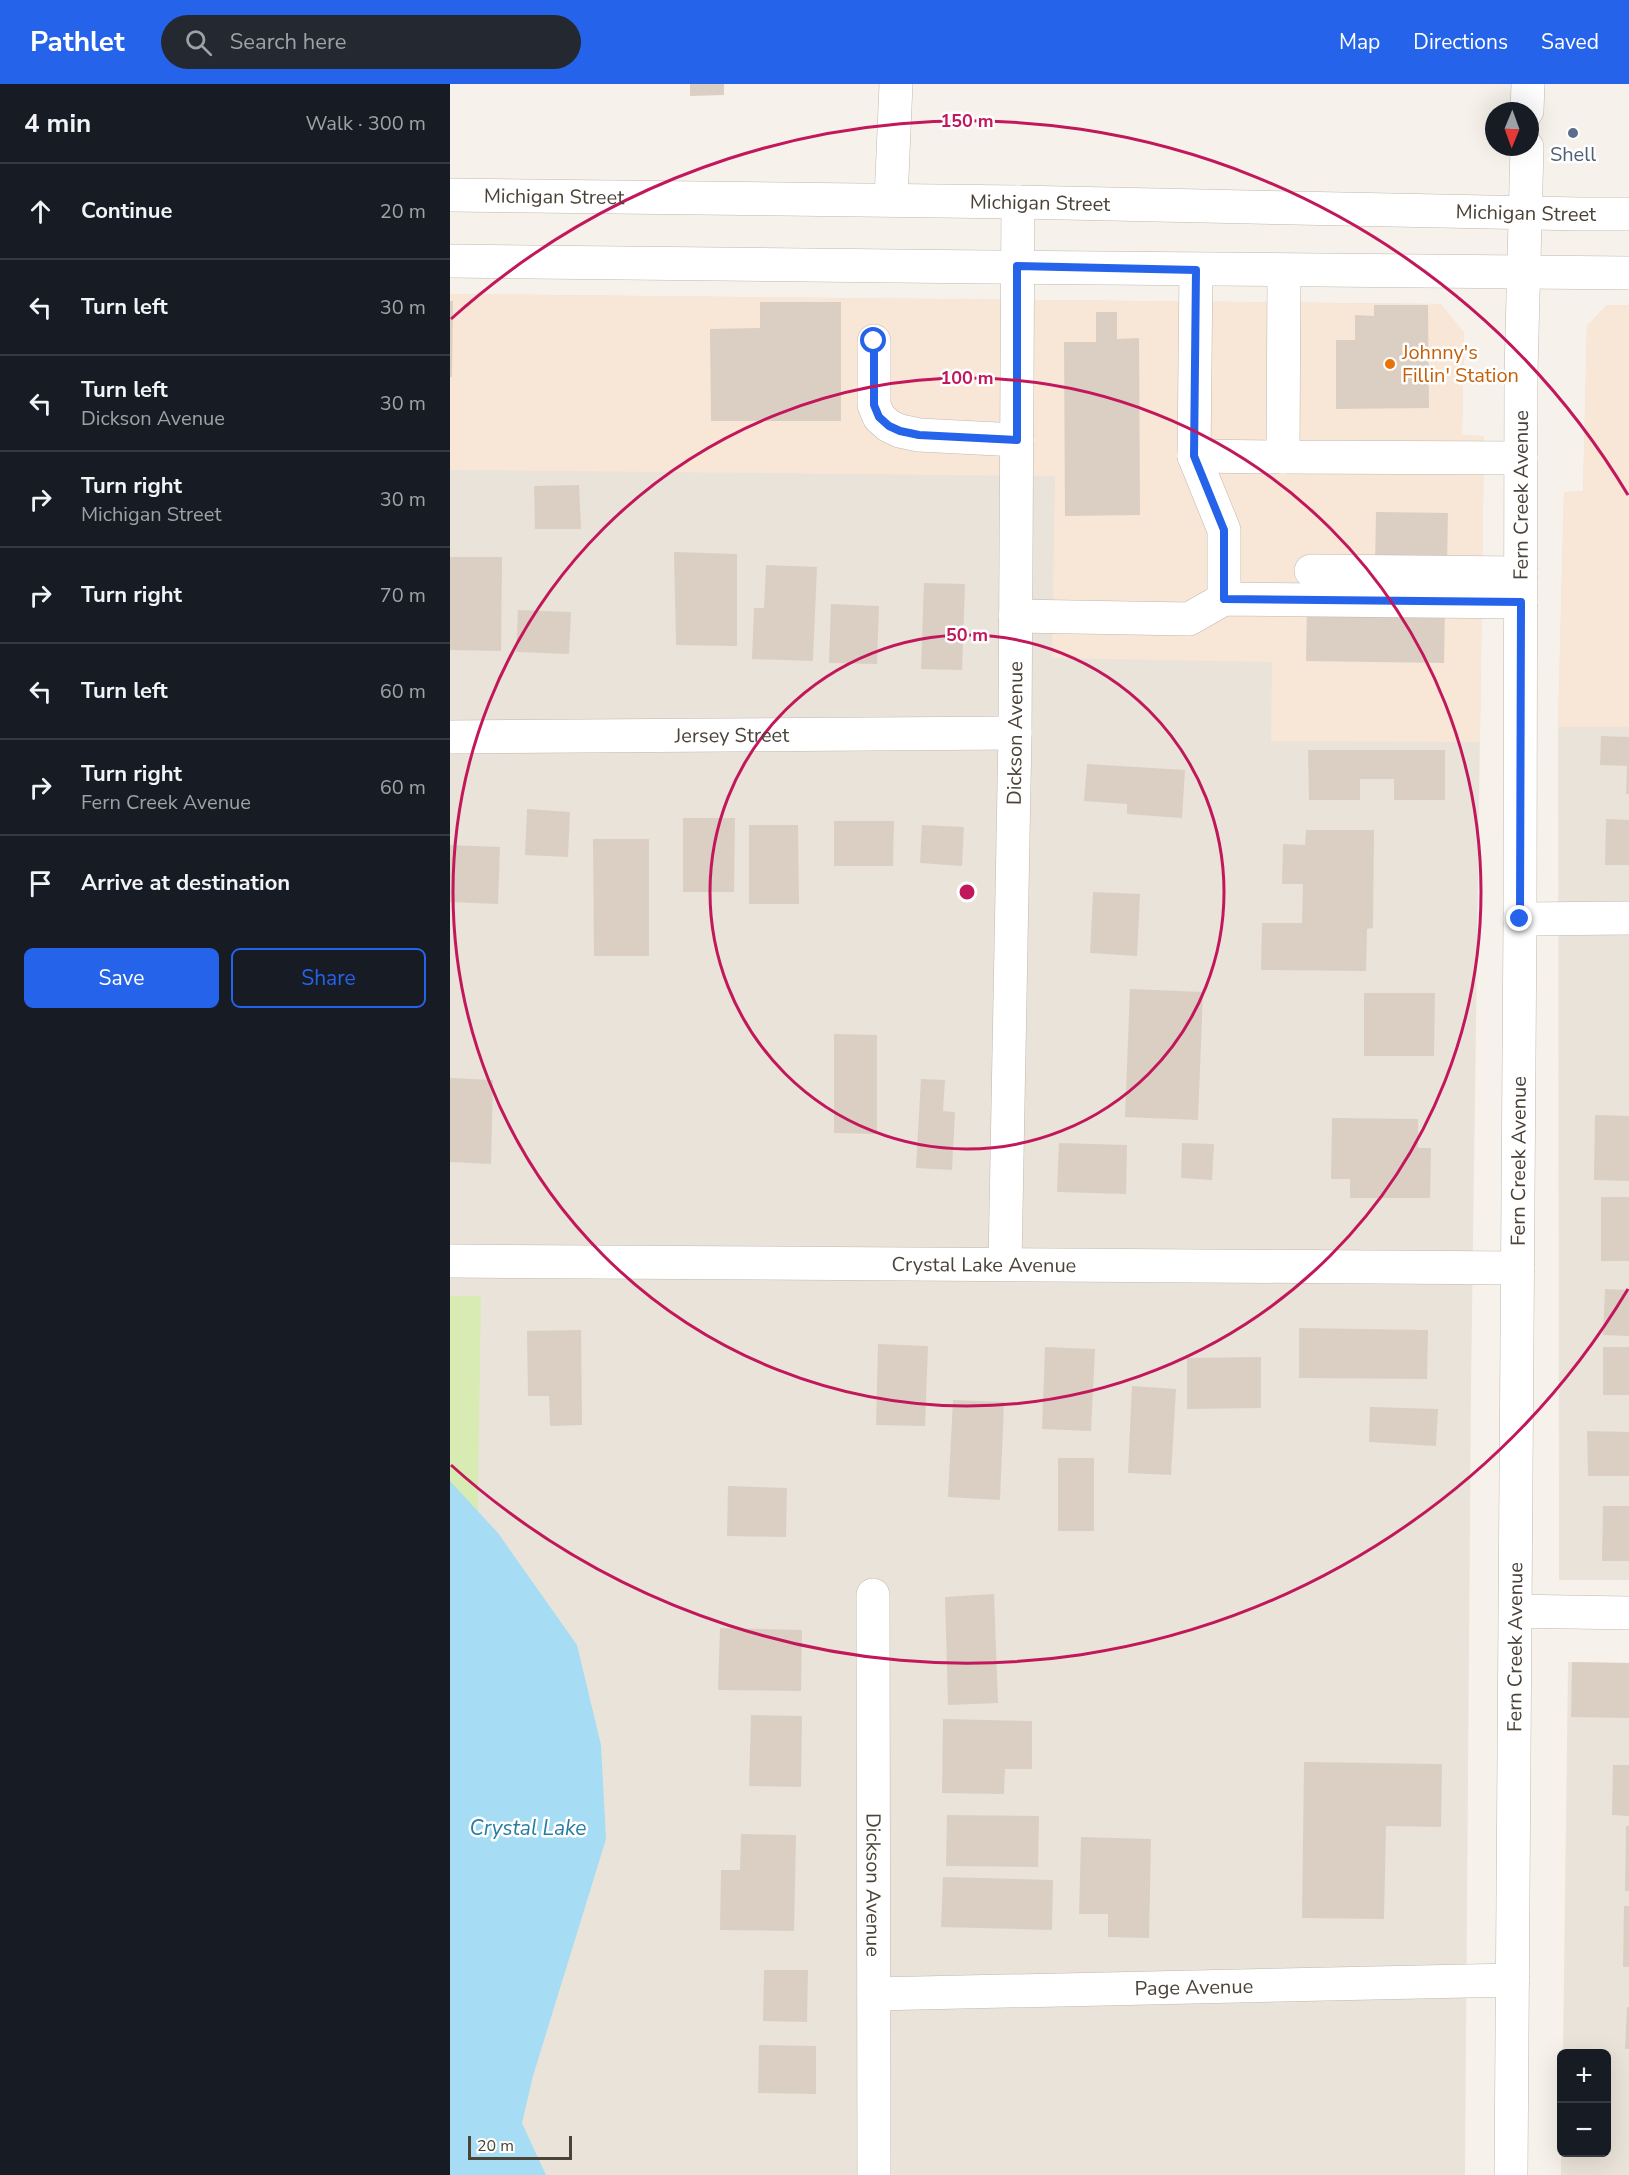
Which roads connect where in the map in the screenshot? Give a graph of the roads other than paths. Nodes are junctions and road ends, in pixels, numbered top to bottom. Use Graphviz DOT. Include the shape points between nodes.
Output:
graph roads {
  1 [pos="896,84"];
  2 [pos="1528,84"];
  3 [pos="1527,102"];
  4 [pos="1527,156"];
  5 [pos="450,195"];
  6 [pos="891,200"];
  7 [pos="1018,202"];
  8 [pos="1525,213"];
  9 [pos="1629,214"];
  10 [pos="450,261"];
  11 [pos="1017,266"];
  12 [pos="1196,270"];
  13 [pos="1284,271"];
  14 [pos="1523,273"];
  15 [pos="1629,273"];
  16 [pos="874,341"];
  17 [pos="1017,440"];
  18 [pos="1194,456"];
  19 [pos="1283,457"];
  20 [pos="1521,458"];
  21 [pos="1311,571"];
  22 [pos="1521,588"];
  23 [pos="1224,599"];
  24 [pos="1016,616"];
  25 [pos="1015,733"];
  26 [pos="450,736"];
  27 [pos="1629,918"];
  28 [pos="1520,919"];
  29 [pos="450,1261"];
  30 [pos="1005,1264"];
  31 [pos="1518,1268"];
  32 [pos="873,1595"];
  33 [pos="1516,1611"];
  34 [pos="1629,1613"];
  35 [pos="1513,1980"];
  36 [pos="874,1994"];
  37 [pos="874,2175"];
  38 [pos="1511,2175"];
  1 -- 6 [label="street"];
  2 -- 3 [label="street"];
  4 -- 8 [label="street, Fern Creek Avenue"];
  5 -- 6 [label="street, Michigan Street"];
  6 -- 7 [label="street, Michigan Street"];
  7 -- 8 [label="street, Michigan Street"];
  7 -- 11 [label="street, Dickson Avenue"];
  8 -- 9 [label="street, Michigan Street"];
  8 -- 14 [label="street, Fern Creek Avenue"];
  10 -- 11 [label="street"];
  11 -- 12 [label="street"];
  11 -- 17 [label="street, Dickson Avenue"];
  12 -- 13 [label="street"];
  12 -- 18 [label="street"];
  13 -- 14 [label="street"];
  13 -- 19 [label="street"];
  14 -- 15 [label="street"];
  14 -- 20 [label="street, Fern Creek Avenue"];
  16 -- 17 [label="street" via="874,405 889,426 919,435"];
  17 -- 24 [label="street, Dickson Avenue"];
  18 -- 19 [label="street"];
  18 -- 23 [label="street" via="1224,530"];
  19 -- 20 [label="street"];
  20 -- 22 [label="street, Fern Creek Avenue"];
  21 -- 22 [label="street"];
  22 -- 23 [label="street"];
  22 -- 28 [label="street, Fern Creek Avenue"];
  23 -- 24 [label="street" via="1189,619"];
  24 -- 25 [label="street, Dickson Avenue"];
  25 -- 26 [label="street, Jersey Street"];
  25 -- 30 [label="street, Dickson Avenue"];
  27 -- 28 [label="street"];
  28 -- 31 [label="street, Fern Creek Avenue"];
  29 -- 30 [label="street, Crystal Lake Avenue"];
  30 -- 31 [label="street, Crystal Lake Avenue"];
  31 -- 33 [label="street, Fern Creek Avenue"];
  32 -- 36 [label="street, Dickson Avenue"];
  33 -- 34 [label="street"];
  33 -- 35 [label="street, Fern Creek Avenue"];
  35 -- 36 [label="street, Page Avenue"];
  35 -- 38 [label="street, Fern Creek Avenue"];
  36 -- 37 [label="street, Dickson Avenue"];
}
